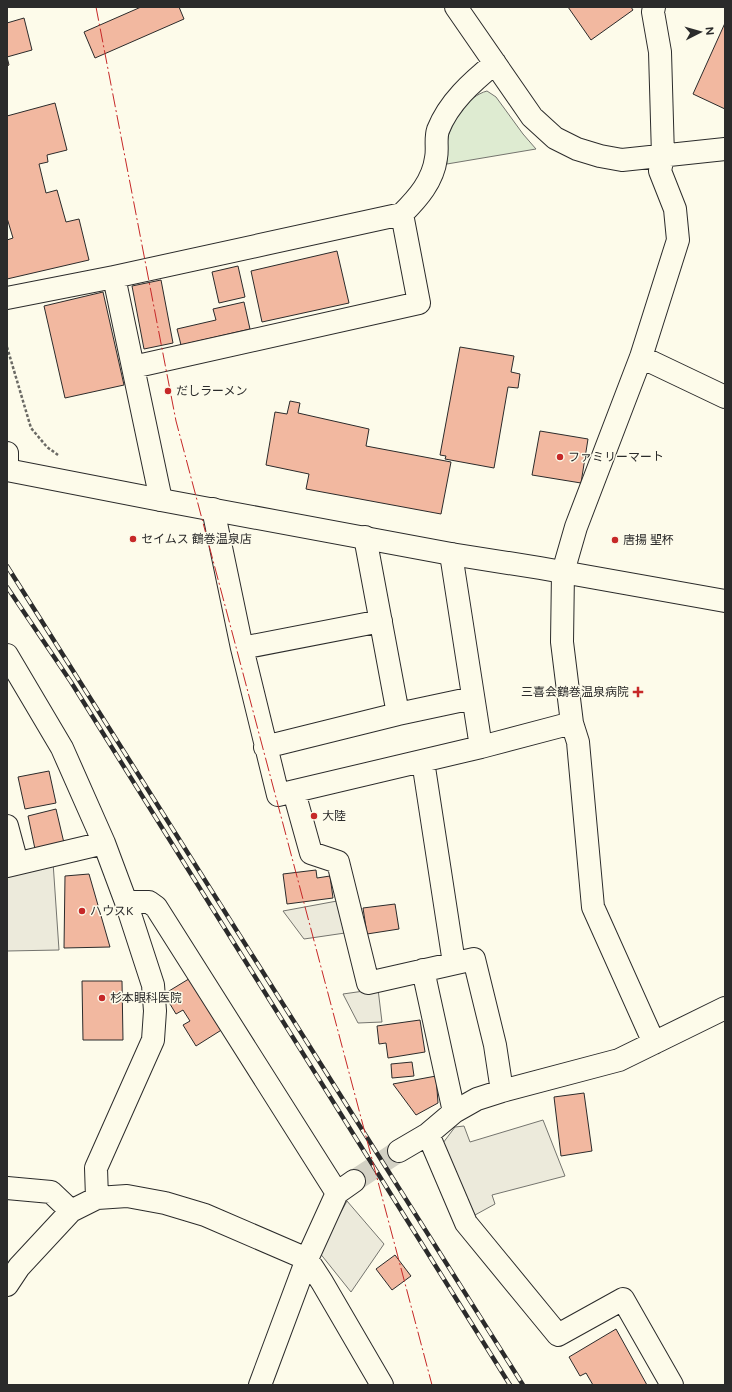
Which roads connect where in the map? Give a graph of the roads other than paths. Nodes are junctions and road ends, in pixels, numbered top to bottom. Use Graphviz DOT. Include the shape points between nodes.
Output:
graph roads {
  1 [pos="456,7"];
  2 [pos="654,7"];
  3 [pos="495,63"];
  4 [pos="725,149"];
  5 [pos="663,156"];
  6 [pos="402,214"];
  7 [pos="114,277"];
  8 [pos="7,298"];
  9 [pos="642,357"];
  10 [pos="133,367"];
  11 [pos="725,397"];
  12 [pos="7,453"];
  13 [pos="7,469"];
  14 [pos="161,500"];
  15 [pos="214,509"];
  16 [pos="365,538"];
  17 [pos="451,554"];
  18 [pos="563,572"];
  19 [pos="725,601"];
  20 [pos="381,621"];
  21 [pos="242,648"];
  22 [pos="7,655"];
  23 [pos="473,698"];
  24 [pos="398,714"];
  25 [pos="572,723"];
  26 [pos="265,747"];
  27 [pos="481,747"];
  28 [pos="423,761"];
  29 [pos="294,792"];
  30 [pos="7,826"];
  31 [pos="104,843"];
  32 [pos="12,865"];
  33 [pos="126,902"];
  34 [pos="454,963"];
  35 [pos="423,970"];
  36 [pos="725,1008"];
  37 [pos="654,1042"];
  38 [pos="502,1091"];
  39 [pos="454,1112"];
  40 [pos="428,1134"];
  41 [pos="399,1151"];
  42 [pos="354,1181"];
  43 [pos="7,1188"];
  44 [pos="337,1193"];
  45 [pos="97,1198"];
  46 [pos="71,1211"];
  47 [pos="307,1259"];
  48 [pos="7,1285"];
  49 [pos="260,1385"];
  50 [pos="382,1385"];
  51 [pos="672,1385"];
  1 -- 3 [label="street"];
  2 -- 5 [label="street" via="660,52"];
  3 -- 5 [label="street" via="532,117 555,138 577,149 622,160"];
  3 -- 6 [label="street" via="470,84 447,111 438,132 436,158 431,177 418,198"];
  4 -- 5 [label="street"];
  5 -- 9 [label="street" via="660,171 675,209 678,240"];
  6 -- 7 [label="street"];
  6 -- 10 [label="street" via="419,303"];
  7 -- 8 [label="street"];
  7 -- 10 [label="street"];
  9 -- 11 [label="street"];
  9 -- 18 [label="street" via="576,527"];
  10 -- 14 [label="street"];
  12 -- 13 [label="street"];
  13 -- 14 [label="street"];
  14 -- 15 [label="street"];
  15 -- 16 [label="street"];
  15 -- 21 [label="street"];
  16 -- 17 [label="street"];
  16 -- 20 [label="street"];
  17 -- 18 [label="street"];
  17 -- 23 [label="street"];
  18 -- 19 [label="street"];
  18 -- 25 [label="street" via="562,642"];
  20 -- 21 [label="street"];
  20 -- 24 [label="street"];
  21 -- 26 [label="street"];
  22 -- 31 [label="street" via="62,748"];
  23 -- 24 [label="street"];
  23 -- 27 [label="street"];
  24 -- 26 [label="street"];
  25 -- 27 [label="street"];
  25 -- 37 [label="street" via="578,742 593,907"];
  26 -- 29 [label="street" via="278,795"];
  27 -- 28 [label="street"];
  28 -- 29 [label="street"];
  28 -- 34 [label="street"];
  29 -- 35 [label="street" via="311,853 338,862 368,983"];
  30 -- 32 [label="street"];
  31 -- 32 [label="street"];
  31 -- 33 [label="street"];
  33 -- 44 [label="street" via="149,902 156,907"];
  33 -- 45 [label="street" via="153,985 153,1040 96,1168"];
  34 -- 35 [label="street"];
  34 -- 38 [label="street" via="474,959 495,1045"];
  35 -- 39 [label="street"];
  36 -- 37 [label="street"];
  37 -- 38 [label="street" via="619,1060"];
  38 -- 39 [label="street" via="477,1099"];
  39 -- 40 [label="street"];
  40 -- 41 [label="street"];
  40 -- 51 [label="street" via="466,1223 558,1335 623,1299"];
  42 -- 44 [label="street"];
  43 -- 46 [label="street" via="51,1192"];
  44 -- 47 [label="street"];
  45 -- 46 [label="street"];
  45 -- 47 [label="street" via="127,1196 165,1203 205,1215"];
  46 -- 48 [label="street" via="18,1268"];
  47 -- 49 [label="street"];
  47 -- 50 [label="street"];
}
